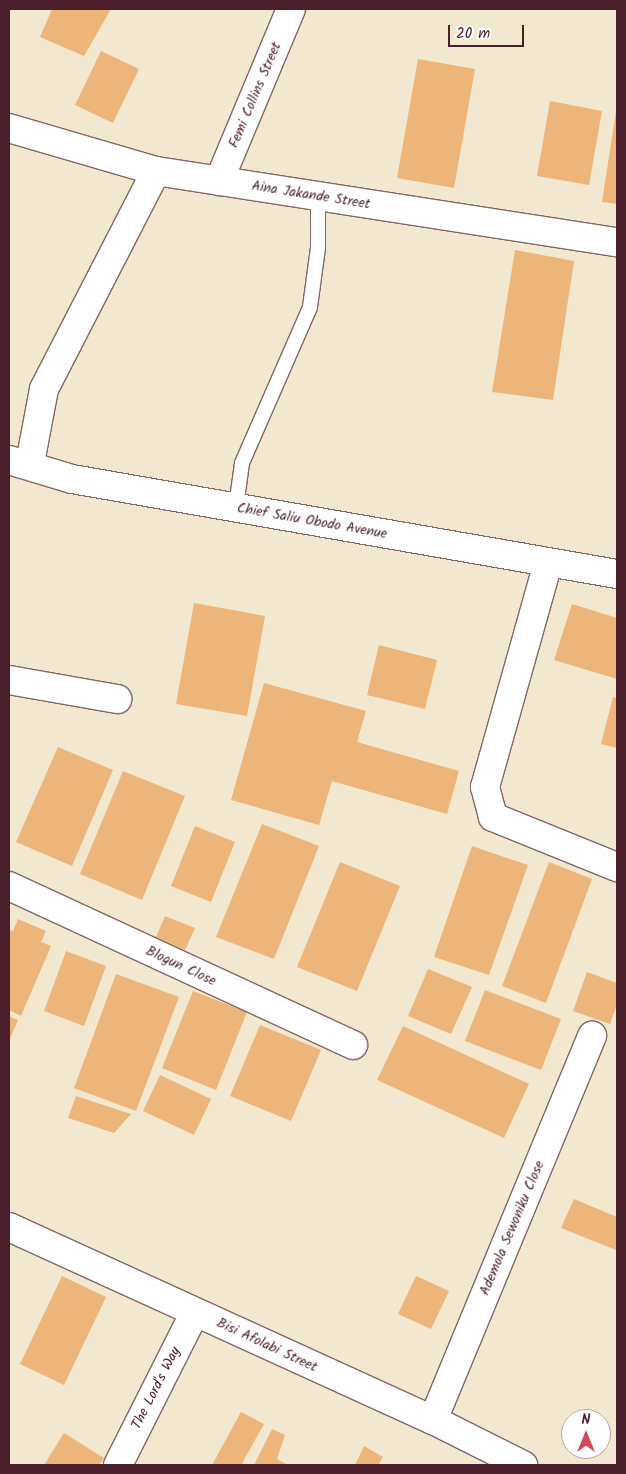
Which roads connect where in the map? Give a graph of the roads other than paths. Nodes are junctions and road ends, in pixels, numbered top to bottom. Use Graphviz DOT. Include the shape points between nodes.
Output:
graph roads {
  1 [pos="291,9"];
  2 [pos="9,128"];
  3 [pos="156,171"];
  4 [pos="219,181"];
  5 [pos="318,196"];
  6 [pos="617,242"];
  7 [pos="19,462"];
  8 [pos="236,507"];
  9 [pos="548,563"];
  10 [pos="617,574"];
  11 [pos="9,680"];
  12 [pos="117,698"];
  13 [pos="617,867"];
  14 [pos="9,886"];
  15 [pos="592,1036"];
  16 [pos="353,1045"];
  17 [pos="9,1227"];
  18 [pos="195,1312"];
  19 [pos="433,1420"];
  20 [pos="490,1459"];
  21 [pos="118,1465"];
  22 [pos="523,1465"];
  1 -- 4 [label="street, Femi Collins Street"];
  2 -- 3 [label="street, Aina Jakande Street"];
  3 -- 4 [label="street, Aina Jakande Street"];
  3 -- 7 [label="street" via="44,389"];
  4 -- 5 [label="street, Aina Jakande Street"];
  5 -- 6 [label="street, Aina Jakande Street"];
  5 -- 8 [label="lane" via="318,248 310,308 249,445 242,464"];
  7 -- 8 [label="street, Chief Saliu Obodo Avenue" via="72,478"];
  8 -- 9 [label="street, Chief Saliu Obodo Avenue"];
  9 -- 10 [label="street, Chief Saliu Obodo Avenue"];
  9 -- 13 [label="street" via="484,787 493,817"];
  11 -- 12 [label="street"];
  14 -- 16 [label="street, Blogun Close"];
  15 -- 19 [label="street, Ademola Sewoniku Close"];
  17 -- 18 [label="street, Bisi Afolabi Street"];
  18 -- 19 [label="street, Bisi Afolabi Street"];
  18 -- 21 [label="street, The Lord's Way"];
  19 -- 20 [label="street, Bisi Afolabi Street"];
  20 -- 22 [label="street, Bisi Afolabi Street"];
}
